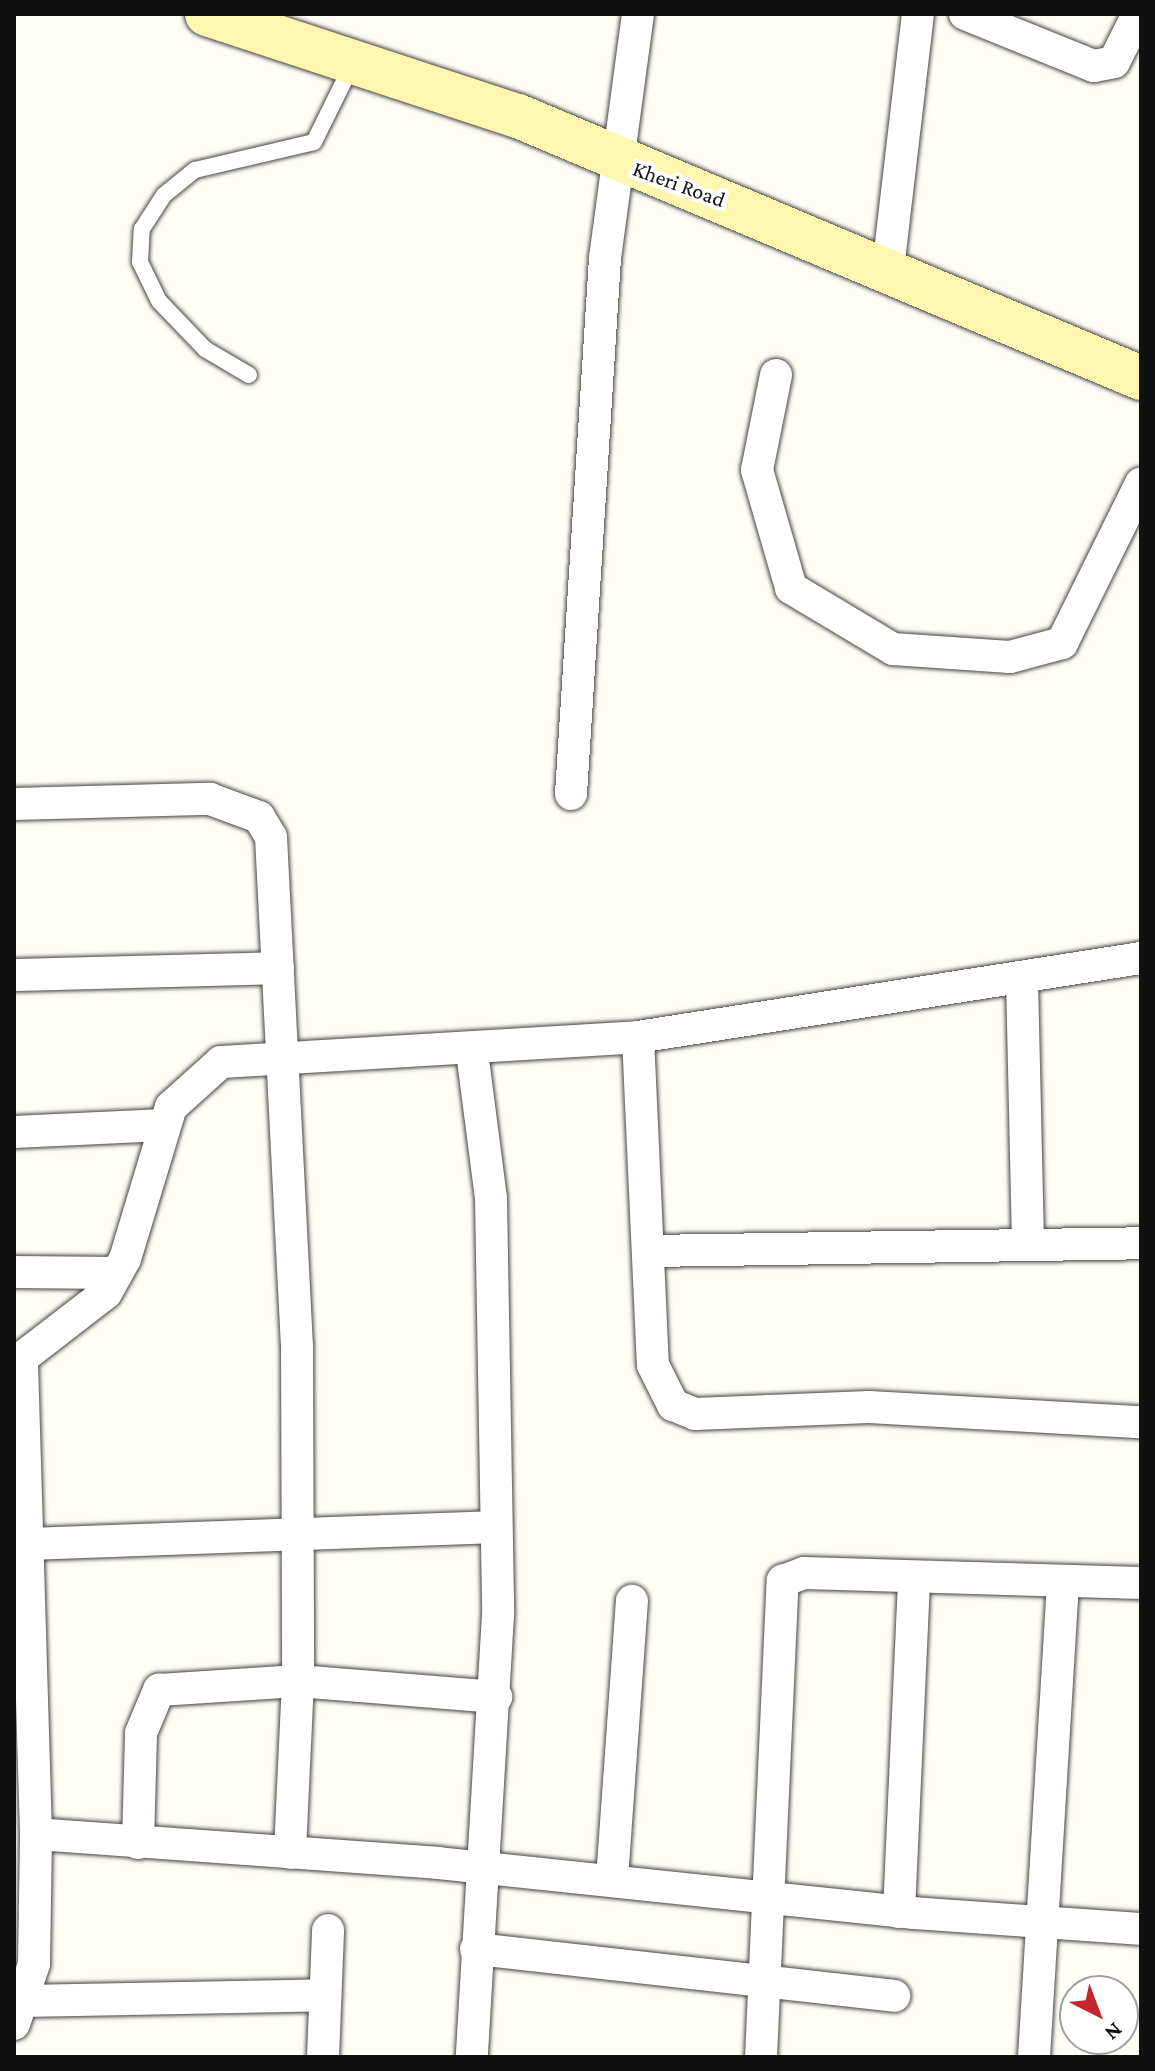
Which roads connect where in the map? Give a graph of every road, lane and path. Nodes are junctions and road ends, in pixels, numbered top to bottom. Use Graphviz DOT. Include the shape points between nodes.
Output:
graph roads {
  1 [pos="207,14"];
  2 [pos="638,14"];
  3 [pos="918,14"];
  4 [pos="965,14"];
  5 [pos="1138,14"];
  6 [pos="354,60"];
  7 [pos="614,161"];
  8 [pos="888,269"];
  9 [pos="249,375"];
  10 [pos="776,375"];
  11 [pos="1141,378"];
  12 [pos="1141,483"];
  13 [pos="571,794"];
  14 [pos="14,804"];
  15 [pos="1141,958"];
  16 [pos="278,968"];
  17 [pos="14,975"];
  18 [pos="1022,979"];
  19 [pos="638,1037"];
  20 [pos="472,1052"];
  21 [pos="282,1056"];
  22 [pos="164,1125"];
  23 [pos="14,1132"];
  24 [pos="1028,1243"];
  25 [pos="1141,1243"];
  26 [pos="649,1251"];
  27 [pos="14,1272"];
  28 [pos="117,1273"];
  29 [pos="18,1362"];
  30 [pos="1141,1422"];
  31 [pos="495,1527"];
  32 [pos="300,1530"];
  33 [pos="31,1544"];
  34 [pos="914,1578"];
  35 [pos="1063,1582"];
  36 [pos="1141,1583"];
  37 [pos="632,1601"];
  38 [pos="298,1681"];
  39 [pos="496,1697"];
  40 [pos="25,1767"];
  41 [pos="36,1834"];
  42 [pos="138,1843"];
  43 [pos="290,1853"];
  44 [pos="479,1866"];
  45 [pos="612,1879"];
  46 [pos="767,1896"];
  47 [pos="899,1912"];
  48 [pos="1043,1920"];
  49 [pos="1141,1929"];
  50 [pos="328,1930"];
  51 [pos="476,1949"];
  52 [pos="766,1983"];
  53 [pos="325,1995"];
  54 [pos="894,1996"];
  55 [pos="20,2013"];
  56 [pos="323,2057"];
  57 [pos="472,2057"];
  58 [pos="761,2057"];
  59 [pos="1034,2057"];
  1 -- 6 [label="street, Kheri Road"];
  2 -- 7 [label="street"];
  3 -- 8 [label="street"];
  4 -- 5 [label="street" via="1094,66 1114,62"];
  6 -- 7 [label="street, Kheri Road" via="518,116"];
  6 -- 9 [label="lane" via="314,142 195,170 164,195 142,229 140,262 159,301 205,349"];
  7 -- 8 [label="street, Kheri Road"];
  7 -- 13 [label="street"];
  8 -- 11 [label="street, Kheri Road"];
  10 -- 12 [label="street" via="757,470 791,588 893,649 1010,657 1062,643"];
  14 -- 16 [label="street" via="240,804 259,817 271,837"];
  15 -- 18 [label="street"];
  16 -- 17 [label="street"];
  16 -- 21 [label="street"];
  18 -- 19 [label="street"];
  18 -- 24 [label="street"];
  19 -- 20 [label="street"];
  19 -- 26 [label="street"];
  20 -- 21 [label="street"];
  20 -- 31 [label="street" via="491,1199"];
  21 -- 22 [label="street" via="221,1062 191,1082"];
  21 -- 32 [label="street"];
  22 -- 23 [label="street"];
  22 -- 28 [label="street"];
  24 -- 25 [label="street"];
  24 -- 26 [label="street"];
  26 -- 30 [label="street" via="653,1365 673,1405 695,1414 869,1407"];
  27 -- 28 [label="street"];
  28 -- 29 [label="street" via="86,1315"];
  29 -- 33 [label="street"];
  31 -- 32 [label="street"];
  31 -- 39 [label="street"];
  32 -- 33 [label="street"];
  32 -- 38 [label="street"];
  33 -- 40 [label="street"];
  34 -- 35 [label="street"];
  34 -- 46 [label="street" via="804,1573 783,1581"];
  34 -- 47 [label="street"];
  35 -- 36 [label="street"];
  35 -- 48 [label="street"];
  37 -- 45 [label="street"];
  38 -- 39 [label="street"];
  38 -- 42 [label="street" via="172,1686 151,1698 141,1733"];
  38 -- 43 [label="street"];
  39 -- 44 [label="street"];
  40 -- 41 [label="street"];
  41 -- 42 [label="street"];
  41 -- 55 [label="street"];
  42 -- 43 [label="street"];
  43 -- 44 [label="street"];
  44 -- 45 [label="street"];
  44 -- 51 [label="street"];
  45 -- 46 [label="street"];
  46 -- 47 [label="street"];
  46 -- 52 [label="street"];
  47 -- 48 [label="street"];
  48 -- 49 [label="street"];
  48 -- 59 [label="street"];
  50 -- 53 [label="street"];
  51 -- 52 [label="street"];
  51 -- 57 [label="street"];
  52 -- 54 [label="street"];
  52 -- 58 [label="street"];
  53 -- 55 [label="street"];
  53 -- 56 [label="street"];
}
